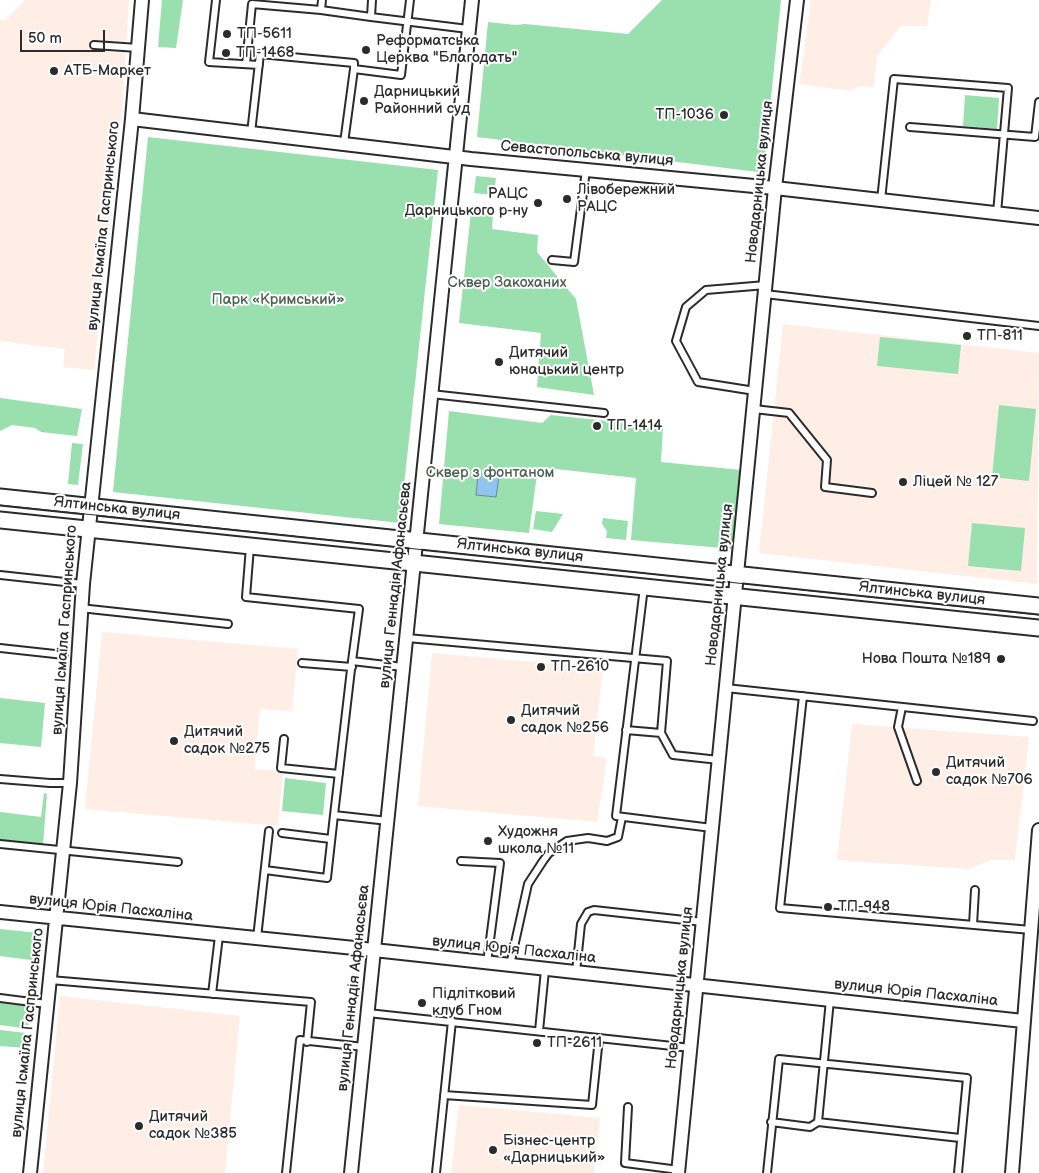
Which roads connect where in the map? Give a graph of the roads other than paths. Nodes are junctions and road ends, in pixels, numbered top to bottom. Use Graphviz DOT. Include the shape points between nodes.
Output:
graph roads {
  1 [pos="142,0"];
  2 [pos="216,0"];
  3 [pos="322,0"];
  4 [pos="372,0"];
  5 [pos="410,0"];
  6 [pos="472,0"];
  7 [pos="797,0"];
  8 [pos="321,10"];
  9 [pos="371,17"];
  10 [pos="407,21"];
  11 [pos="468,29"];
  12 [pos="94,45"];
  13 [pos="138,48"];
  14 [pos="246,64"];
  15 [pos="259,65"];
  16 [pos="354,69"];
  17 [pos="1039,102"];
  18 [pos="132,119"];
  19 [pos="910,127"];
  20 [pos="251,133"];
  21 [pos="1003,134"];
  22 [pos="344,143"];
  23 [pos="455,156"];
  24 [pos="586,170"];
  25 [pos="775,188"];
  26 [pos="882,200"];
  27 [pos="997,213"];
  28 [pos="1039,218"];
  29 [pos="552,260"];
  30 [pos="765,289"];
  31 [pos="1039,326"];
  32 [pos="756,391"];
  33 [pos="431,394"];
  34 [pos="754,409"];
  35 [pos="604,413"];
  36 [pos="872,493"];
  37 [pos="0,497"];
  38 [pos="91,506"];
  39 [pos="0,520"];
  40 [pos="88,530"];
  41 [pos="418,540"];
  42 [pos="250,546"];
  43 [pos="415,563"];
  44 [pos="738,574"];
  45 [pos="0,575"];
  46 [pos="83,584"];
  47 [pos="644,587"];
  48 [pos="736,597"];
  49 [pos="1039,606"];
  50 [pos="80,608"];
  51 [pos="228,624"];
  52 [pos="1039,628"];
  53 [pos="407,638"];
  54 [pos="0,648"];
  55 [pos="64,655"];
  56 [pos="635,656"];
  57 [pos="302,663"];
  58 [pos="352,664"];
  59 [pos="404,667"];
  60 [pos="726,688"];
  61 [pos="802,696"];
  62 [pos="902,707"];
  63 [pos="1034,721"];
  64 [pos="626,730"];
  65 [pos="661,733"];
  66 [pos="284,739"];
  67 [pos="719,760"];
  68 [pos="339,774"];
  69 [pos="0,779"];
  70 [pos="917,781"];
  71 [pos="70,782"];
  72 [pos="334,815"];
  73 [pos="622,817"];
  74 [pos="388,821"];
  75 [pos="712,828"];
  76 [pos="1039,830"];
  77 [pos="269,832"];
  78 [pos="282,833"];
  79 [pos="331,839"];
  80 [pos="0,844"];
  81 [pos="63,851"];
  82 [pos="461,861"];
  83 [pos="178,862"];
  84 [pos="265,870"];
  85 [pos="975,890"];
  86 [pos="0,912"];
  87 [pos="56,918"];
  88 [pos="704,922"];
  89 [pos="973,925"];
  90 [pos="1031,930"];
  91 [pos="219,936"];
  92 [pos="257,940"];
  93 [pos="374,950"];
  94 [pos="487,964"];
  95 [pos="510,966"];
  96 [pos="545,970"];
  97 [pos="1033,970"];
  98 [pos="576,974"];
  99 [pos="50,980"];
  100 [pos="697,986"];
  101 [pos="212,994"];
  102 [pos="0,998"];
  103 [pos="830,1000"];
  104 [pos="47,1004"];
  105 [pos="368,1013"];
  106 [pos="452,1021"];
  107 [pos="1023,1021"];
  108 [pos="539,1031"];
  109 [pos="599,1038"];
  110 [pos="308,1042"];
  111 [pos="364,1047"];
  112 [pos="690,1048"];
  113 [pos="824,1064"];
  114 [pos="444,1095"];
  115 [pos="628,1107"];
  116 [pos="771,1122"];
  117 [pos="818,1122"];
  118 [pos="960,1138"];
  119 [pos="679,1171"];
  120 [pos="30,1173"];
  121 [pos="286,1173"];
  122 [pos="351,1173"];
  123 [pos="436,1173"];
  124 [pos="767,1173"];
  125 [pos="958,1173"];
  126 [pos="1012,1173"];
  1 -- 13 [label="street, вулиця Ісмаїла Гаспринського"];
  2 -- 14 [label="lane" via="209,62"];
  3 -- 8 [label="lane"];
  4 -- 9 [label="lane"];
  5 -- 10 [label="lane"];
  6 -- 11 [label="street, вулиця Геннадія Афанасьєва"];
  7 -- 25 [label="street, Новодарницька вулиця"];
  8 -- 9 [label="lane"];
  8 -- 14 [label="lane" via="252,4"];
  9 -- 10 [label="lane"];
  10 -- 11 [label="lane"];
  10 -- 16 [label="lane" via="402,75"];
  11 -- 23 [label="street, вулиця Геннадія Афанасьєва"];
  12 -- 13 [label="lane"];
  13 -- 18 [label="street, вулиця Ісмаїла Гаспринського"];
  14 -- 15 [label="lane"];
  15 -- 16 [label="lane" via="260,54 354,63"];
  15 -- 20 [label="lane"];
  16 -- 22 [label="lane"];
  17 -- 21 [label="lane" via="1035,138"];
  18 -- 20 [label="street, Севастопольська вулиця"];
  18 -- 38 [label="street, вулиця Ісмаїла Гаспринського"];
  19 -- 21 [label="lane"];
  20 -- 22 [label="street, Севастопольська вулиця"];
  21 -- 26 [label="lane" via="1008,88 894,79"];
  21 -- 27 [label="lane"];
  22 -- 23 [label="street, Севастопольська вулиця"];
  23 -- 24 [label="street, Севастопольська вулиця"];
  23 -- 33 [label="street, вулиця Геннадія Афанасьєва"];
  24 -- 25 [label="street, Севастопольська вулиця"];
  24 -- 29 [label="lane" via="574,262"];
  25 -- 26 [label="street, Севастопольська вулиця"];
  25 -- 30 [label="street, Новодарницька вулиця"];
  26 -- 27 [label="street, Севастопольська вулиця"];
  27 -- 28 [label="street, Севастопольська вулиця"];
  30 -- 31 [label="lane"];
  30 -- 32 [label="street, Новодарницька вулиця"];
  30 -- 32 [label="lane" via="706,290 686,307 676,341 698,382"];
  32 -- 34 [label="street, Новодарницька вулиця"];
  33 -- 35 [label="lane"];
  33 -- 41 [label="street, вулиця Геннадія Афанасьєва"];
  34 -- 36 [label="lane" via="789,412 827,460 825,487"];
  34 -- 44 [label="street, Новодарницька вулиця"];
  37 -- 38 [label="street, Ялтинська вулиця"];
  38 -- 40 [label="street, вулиця Ісмаїла Гаспринського"];
  38 -- 41 [label="street, Ялтинська вулиця"];
  39 -- 40 [label="street, Ялтинська вулиця"];
  40 -- 42 [label="street, Ялтинська вулиця"];
  40 -- 46 [label="street, вулиця Ісмаїла Гаспринського"];
  41 -- 43 [label="street, вулиця Геннадія Афанасьєва"];
  41 -- 44 [label="street, Ялтинська вулиця"];
  42 -- 43 [label="street, Ялтинська вулиця"];
  42 -- 58 [label="lane" via="246,597 359,609"];
  43 -- 47 [label="street, Ялтинська вулиця"];
  43 -- 53 [label="street, вулиця Геннадія Афанасьєва"];
  44 -- 48 [label="street, Новодарницька вулиця"];
  44 -- 49 [label="street, Ялтинська вулиця"];
  45 -- 46 [label="lane"];
  46 -- 50 [label="street, вулиця Ісмаїла Гаспринського"];
  47 -- 48 [label="street, Ялтинська вулиця"];
  47 -- 56 [label="lane"];
  48 -- 52 [label="street, Ялтинська вулиця"];
  48 -- 60 [label="street, Новодарницька вулиця"];
  50 -- 51 [label="lane"];
  50 -- 71 [label="street, вулиця Ісмаїла Гаспринського"];
  53 -- 56 [label="lane"];
  53 -- 59 [label="street, вулиця Геннадія Афанасьєва"];
  54 -- 55 [label="lane"];
  56 -- 64 [label="lane"];
  56 -- 65 [label="lane" via="667,661"];
  57 -- 58 [label="lane"];
  58 -- 59 [label="lane"];
  58 -- 68 [label="lane"];
  59 -- 74 [label="street, вулиця Геннадія Афанасьєва"];
  60 -- 61 [label="lane"];
  60 -- 67 [label="street, Новодарницька вулиця"];
  61 -- 62 [label="lane"];
  61 -- 89 [label="lane" via="780,908"];
  62 -- 63 [label="lane"];
  62 -- 70 [label="lane" via="898,727"];
  64 -- 65 [label="lane"];
  64 -- 73 [label="lane" via="616,816"];
  65 -- 67 [label="lane" via="673,755"];
  66 -- 68 [label="lane" via="281,768"];
  67 -- 75 [label="street, Новодарницька вулиця"];
  68 -- 72 [label="lane"];
  69 -- 71 [label="lane" via="50,784"];
  71 -- 81 [label="street, вулиця Ісмаїла Гаспринського"];
  72 -- 74 [label="lane"];
  72 -- 79 [label="lane"];
  73 -- 75 [label="lane"];
  73 -- 95 [label="lane" via="618,837 607,841 588,838 567,841 549,852 528,884"];
  74 -- 93 [label="street, вулиця Геннадія Афанасьєва"];
  75 -- 88 [label="street, Новодарницька вулиця"];
  76 -- 90 [label="street"];
  77 -- 84 [label="lane"];
  78 -- 79 [label="lane"];
  79 -- 84 [label="lane" via="327,878"];
  80 -- 81 [label="lane"];
  81 -- 83 [label="lane"];
  81 -- 87 [label="street, вулиця Ісмаїла Гаспринського"];
  82 -- 94 [label="lane" via="500,863"];
  84 -- 92 [label="lane"];
  85 -- 89 [label="lane"];
  86 -- 87 [label="street, вулиця Юрія Пасхаліна"];
  87 -- 91 [label="street, вулиця Юрія Пасхаліна"];
  87 -- 99 [label="street, вулиця Ісмаїла Гаспринського"];
  88 -- 98 [label="lane" via="594,910 588,912 581,924"];
  88 -- 100 [label="street, Новодарницька вулиця"];
  89 -- 90 [label="lane"];
  90 -- 97 [label="street"];
  91 -- 92 [label="street, вулиця Юрія Пасхаліна"];
  91 -- 101 [label="lane"];
  92 -- 93 [label="street, вулиця Юрія Пасхаліна"];
  93 -- 94 [label="street, вулиця Юрія Пасхаліна"];
  93 -- 105 [label="street, вулиця Геннадія Афанасьєва"];
  94 -- 95 [label="street, вулиця Юрія Пасхаліна"];
  95 -- 96 [label="street, вулиця Юрія Пасхаліна"];
  96 -- 98 [label="street, вулиця Юрія Пасхаліна"];
  96 -- 108 [label="lane"];
  97 -- 107 [label="street"];
  98 -- 100 [label="street, вулиця Юрія Пасхаліна"];
  99 -- 101 [label="lane"];
  99 -- 104 [label="street, вулиця Ісмаїла Гаспринського"];
  100 -- 103 [label="street, вулиця Юрія Пасхаліна"];
  100 -- 112 [label="street, Новодарницька вулиця"];
  101 -- 110 [label="lane" via="311,1002"];
  102 -- 104 [label="lane"];
  103 -- 107 [label="street, вулиця Юрія Пасхаліна"];
  103 -- 113 [label="lane"];
  104 -- 120 [label="street, вулиця Ісмаїла Гаспринського"];
  105 -- 106 [label="lane"];
  105 -- 111 [label="street, вулиця Геннадія Афанасьєва"];
  106 -- 108 [label="lane"];
  106 -- 114 [label="lane"];
  107 -- 126 [label="street"];
  108 -- 109 [label="lane"];
  109 -- 112 [label="lane"];
  109 -- 114 [label="lane" via="592,1105"];
  110 -- 111 [label="lane"];
  110 -- 121 [label="lane" via="300,1040"];
  111 -- 122 [label="street, вулиця Геннадія Афанасьєва"];
  112 -- 119 [label="street, Новодарницька вулиця"];
  113 -- 116 [label="lane" via="779,1059"];
  113 -- 117 [label="lane"];
  113 -- 118 [label="lane" via="967,1078"];
  114 -- 123 [label="lane"];
  115 -- 119 [label="lane" via="625,1163"];
  116 -- 117 [label="lane" via="810,1127"];
  116 -- 124 [label="lane"];
  117 -- 118 [label="lane"];
  118 -- 125 [label="lane"];
}
